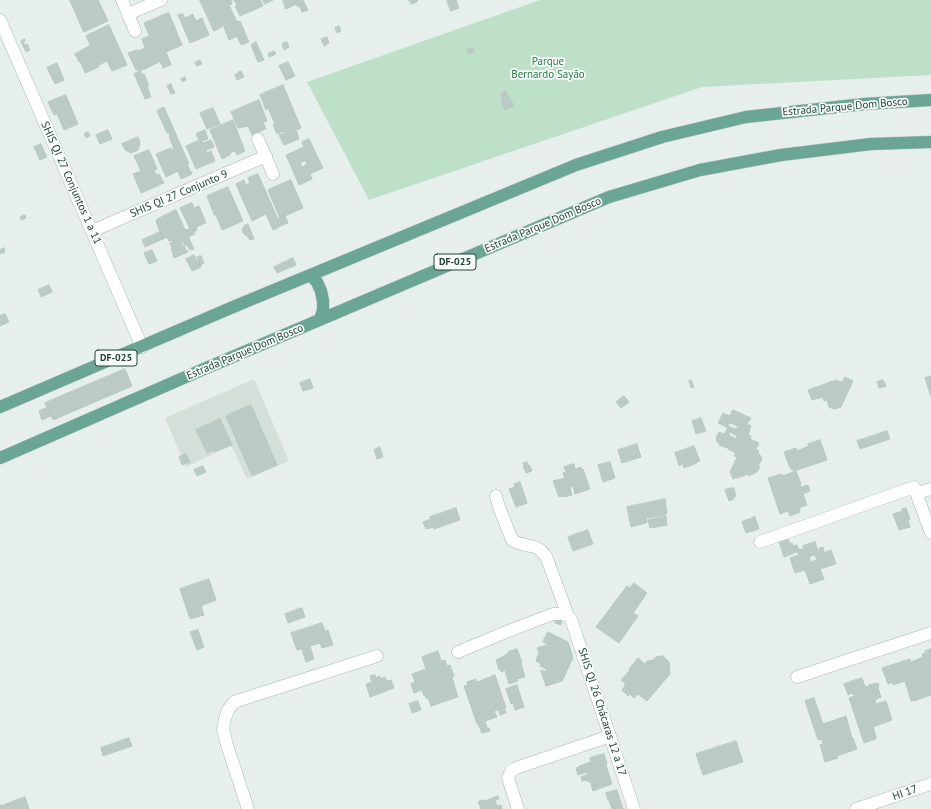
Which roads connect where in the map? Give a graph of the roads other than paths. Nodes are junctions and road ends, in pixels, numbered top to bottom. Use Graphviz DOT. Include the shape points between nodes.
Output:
graph roads {
  1 [pos="122,0"];
  2 [pos="161,0"];
  3 [pos="128,14"];
  4 [pos="0,20"];
  5 [pos="135,31"];
  6 [pos="931,100"];
  7 [pos="258,139"];
  8 [pos="931,142"];
  9 [pos="266,156"];
  10 [pos="273,174"];
  11 [pos="92,232"];
  12 [pos="310,275"];
  13 [pos="320,320"];
  14 [pos="142,346"];
  15 [pos="0,408"];
  16 [pos="0,458"];
  17 [pos="931,488"];
  18 [pos="915,490"];
  19 [pos="496,496"];
  20 [pos="931,533"];
  21 [pos="760,542"];
  22 [pos="568,616"];
  23 [pos="931,632"];
  24 [pos="458,652"];
  25 [pos="377,656"];
  26 [pos="797,677"];
  27 [pos="610,736"];
  28 [pos="931,784"];
  29 [pos="248,809"];
  30 [pos="518,809"];
  31 [pos="634,809"];
  32 [pos="856,809"];
  1 -- 3 [label="street"];
  2 -- 3 [label="street"];
  3 -- 5 [label="street"];
  4 -- 11 [label="street, SHIS QI 27 Conjuntos 1 a 11"];
  6 -- 12 [label="main road, Estrada Parque Dom Bosco / DF-025" via="864,104 746,117 662,137 576,165"];
  7 -- 9 [label="street"];
  8 -- 13 [label="main road, Estrada Parque Dom Bosco / DF-025" via="871,144 781,155 700,170 609,197"];
  9 -- 10 [label="street"];
  9 -- 11 [label="street, SHIS QI 27 Conjunto 9"];
  11 -- 14 [label="street, SHIS QI 27 Conjuntos 1 a 11"];
  12 -- 13 [label="main road" via="321,291 323,310"];
  12 -- 14 [label="main road, Estrada Parque Dom Bosco / DF-025"];
  13 -- 16 [label="main road, Estrada Parque Dom Bosco / DF-025"];
  14 -- 15 [label="main road, Estrada Parque Dom Bosco / DF-025"];
  17 -- 18 [label="street"];
  18 -- 20 [label="street"];
  18 -- 21 [label="street"];
  19 -- 22 [label="street, SHIS QI 26 Chácaras 12 a 17" via="512,540 540,550 546,556"];
  22 -- 24 [label="street" via="553,614"];
  22 -- 27 [label="street, SHIS QI 26 Chácaras 12 a 17"];
  23 -- 26 [label="street"];
  25 -- 29 [label="street" via="240,700 231,706 223,729"];
  27 -- 30 [label="street" via="511,770 508,778"];
  27 -- 31 [label="street, SHIS QI 26 Chácaras 12 a 17"];
  28 -- 32 [label="street, HI 17"];
}
